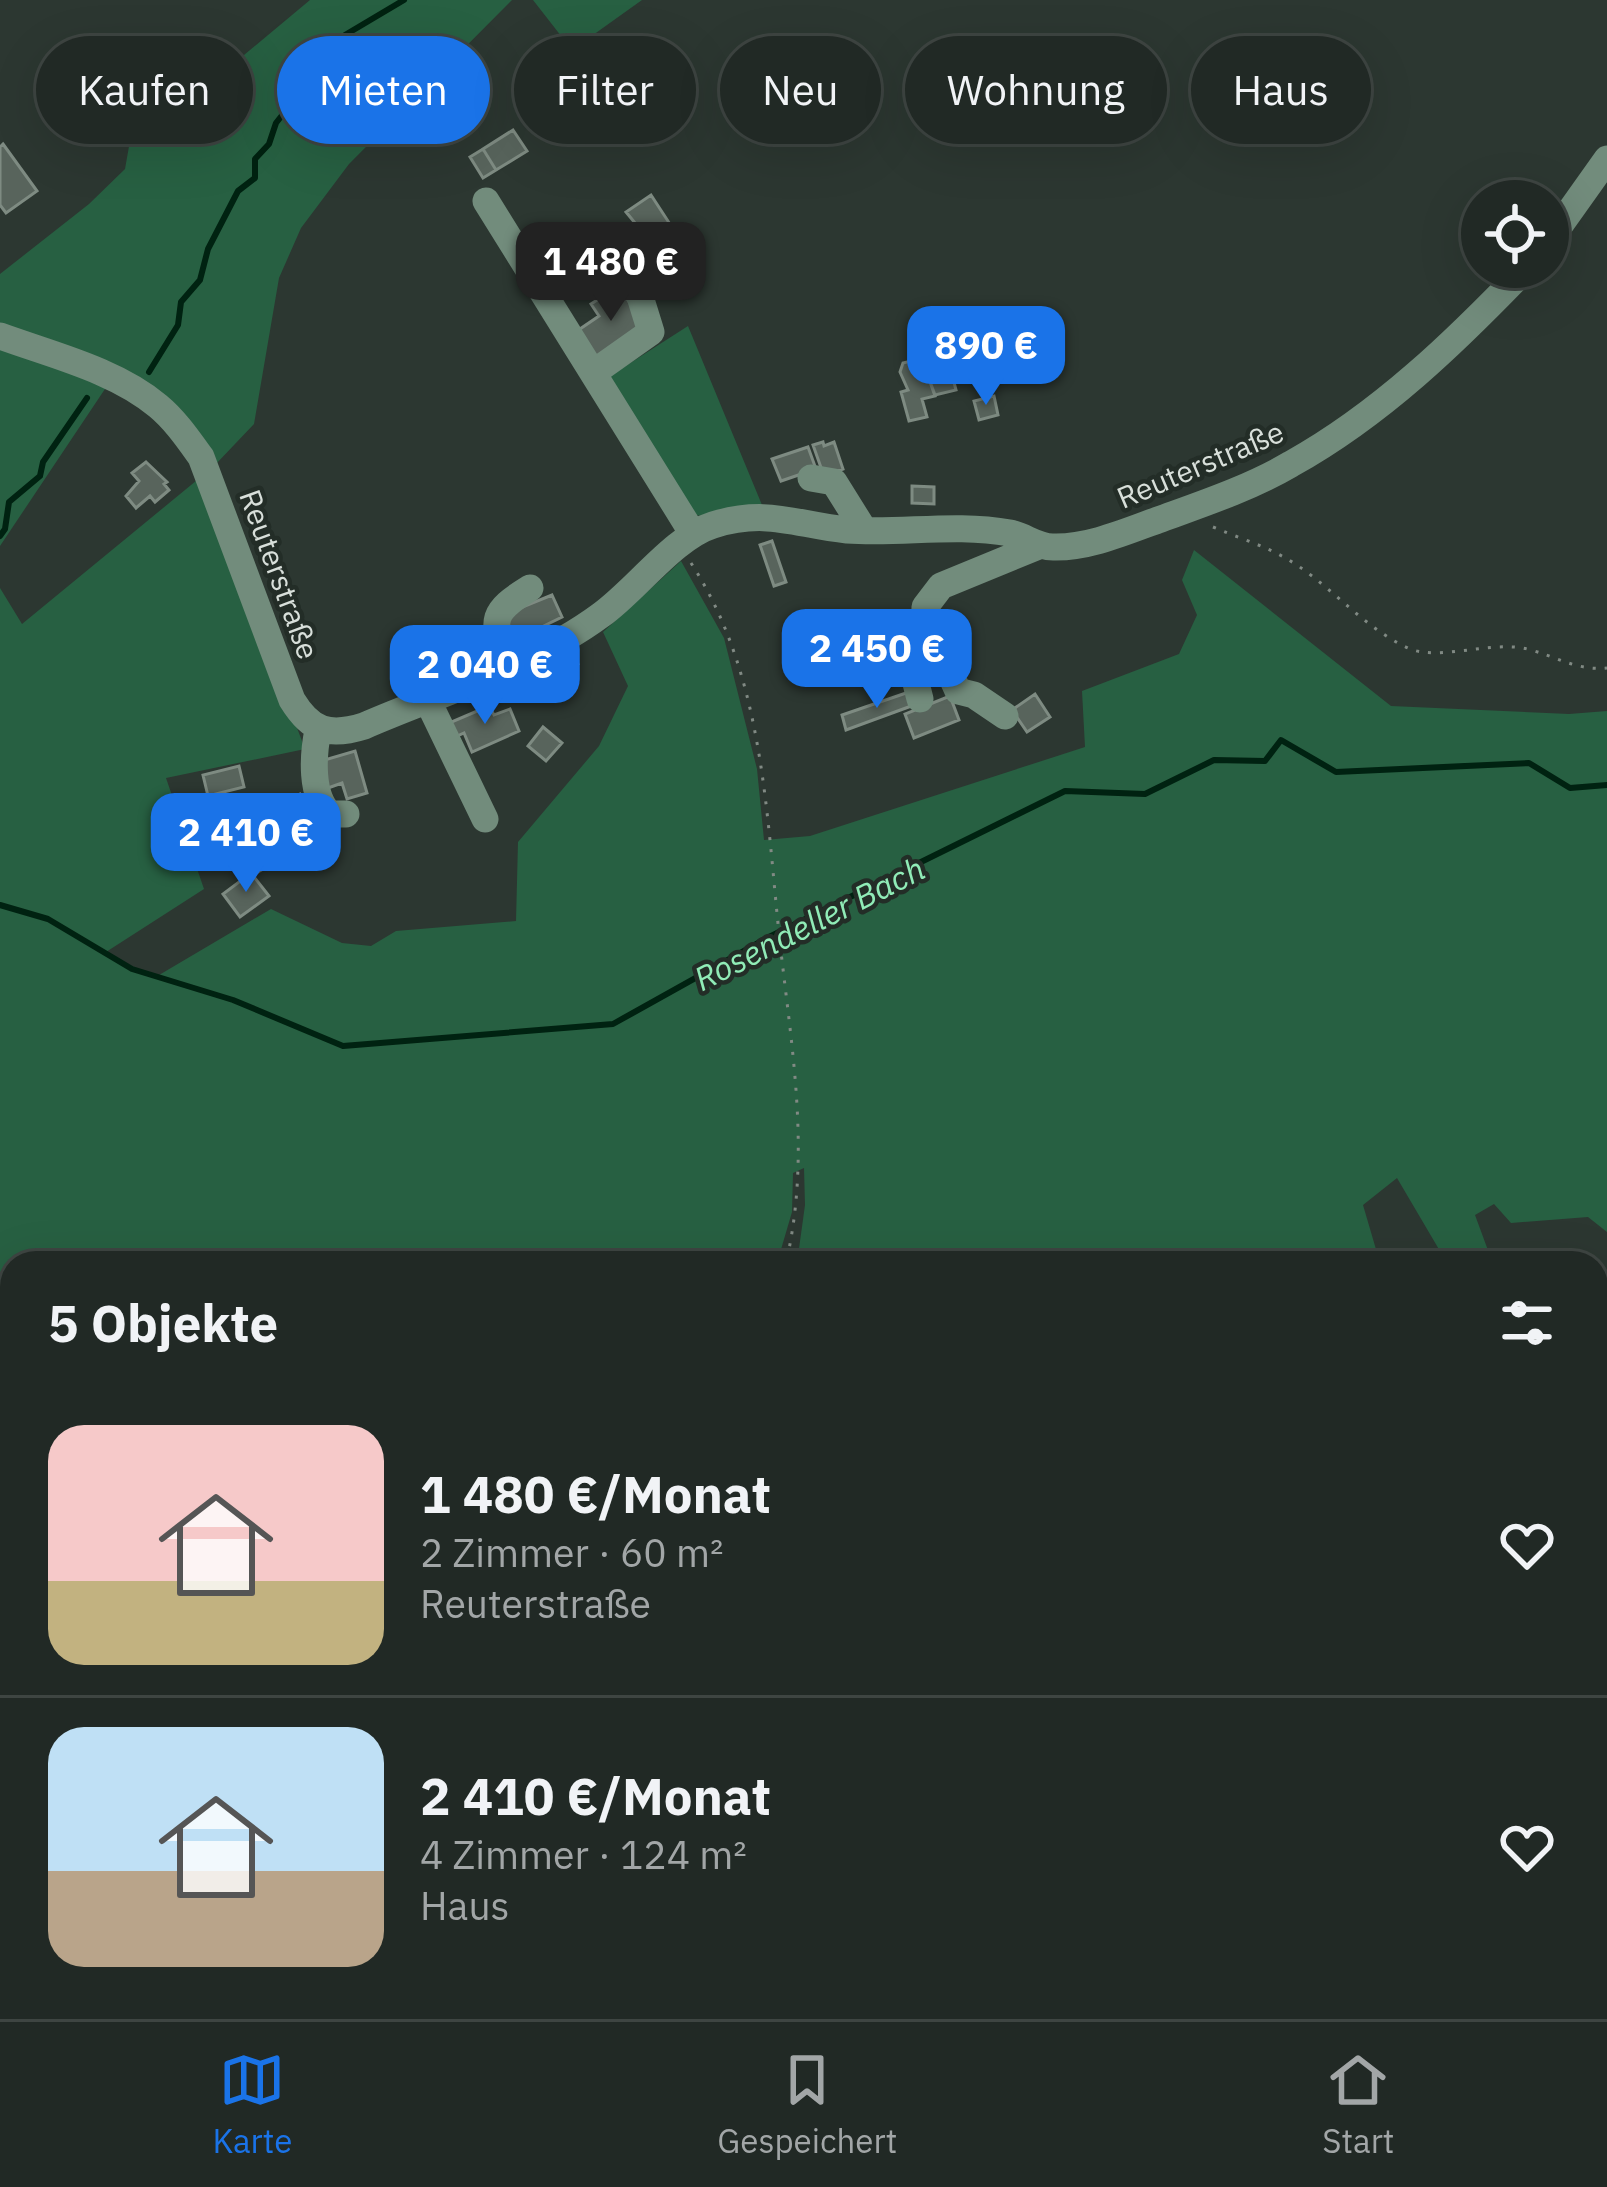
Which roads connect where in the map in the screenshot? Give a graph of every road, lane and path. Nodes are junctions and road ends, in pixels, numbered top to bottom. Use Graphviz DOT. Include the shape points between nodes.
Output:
graph roads {
  1 [pos="1607,159"];
  2 [pos="486,201"];
  3 [pos="1569,212"];
  4 [pos="679,256"];
  5 [pos="1506,288"];
  6 [pos="0,336"];
  7 [pos="592,373"];
  8 [pos="811,478"];
  9 [pos="1182,511"];
  10 [pos="864,530"];
  11 [pos="687,540"];
  12 [pos="1041,545"];
  13 [pos="530,588"];
  14 [pos="924,632"];
  15 [pos="506,665"];
  16 [pos="1607,668"];
  17 [pos="428,698"];
  18 [pos="920,699"];
  19 [pos="1005,716"];
  20 [pos="318,730"];
  21 [pos="346,814"];
  22 [pos="485,820"];
  23 [pos="789,1251"];
  1 -- 3 [label="street"];
  2 -- 7 [label="street"];
  4 -- 7 [label="street" via="638,290 651,332"];
  5 -- 9 [label="street, Reuterstraße" via="1351,426 1287,467"];
  6 -- 20 [label="street, Reuterstraße" via="134,388 184,433 201,457 292,700"];
  7 -- 11 [label="street"];
  8 -- 10 [label="street" via="834,482"];
  9 -- 12 [label="street, Reuterstraße" via="1078,544"];
  9 -- 16 [label="path" via="1266,545 1412,651 1508,646 1587,670"];
  10 -- 11 [label="street, Reuterstraße" via="754,517"];
  10 -- 12 [label="street, Reuterstraße" via="966,528"];
  11 -- 15 [label="street, Reuterstraße" via="603,614"];
  11 -- 23 [label="path" via="731,635 764,772 800,1166"];
  12 -- 14 [label="street" via="941,586 926,607"];
  13 -- 15 [label="street" via="496,619"];
  14 -- 18 [label="street" via="908,652"];
  14 -- 19 [label="street" via="958,691"];
  15 -- 17 [label="street, Reuterstraße"];
  17 -- 20 [label="street, Reuterstraße" via="344,732"];
  17 -- 22 [label="street"];
  20 -- 21 [label="street" via="313,752 322,807"];
}
